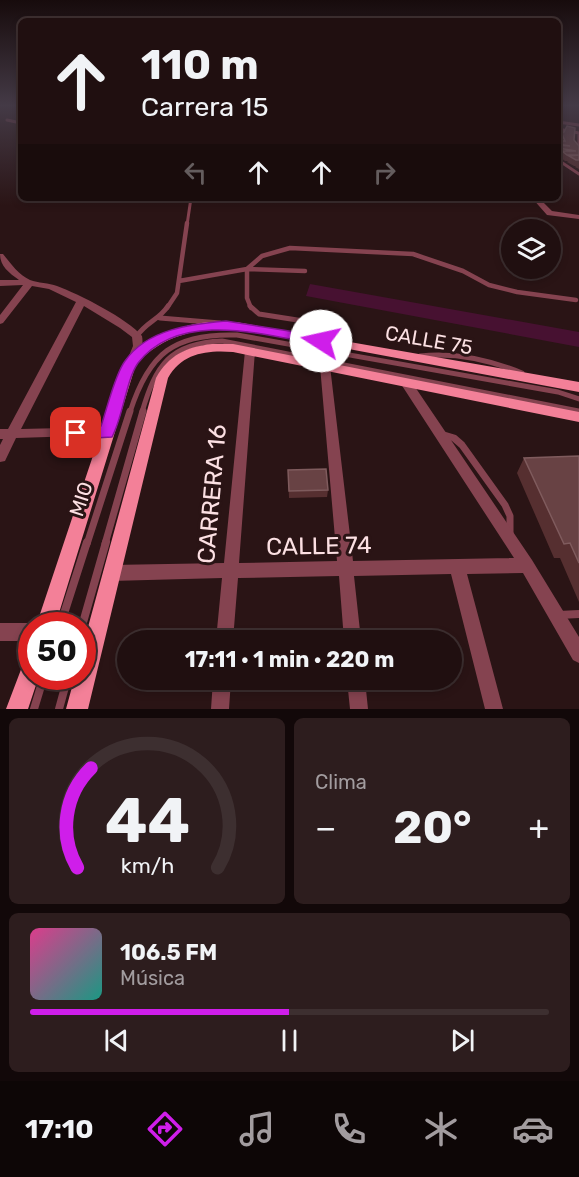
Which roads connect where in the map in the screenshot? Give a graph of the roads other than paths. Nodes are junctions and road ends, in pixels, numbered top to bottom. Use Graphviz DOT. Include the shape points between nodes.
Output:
graph roads {
  1 [pos="561,162"];
  2 [pos="579,174"];
  3 [pos="191,201"];
  4 [pos="538,201"];
  5 [pos="579,217"];
  6 [pos="0,256"];
  7 [pos="247,269"];
  8 [pos="305,271"];
  9 [pos="179,281"];
  10 [pos="0,283"];
  11 [pos="30,283"];
  12 [pos="576,300"];
  13 [pos="81,302"];
  14 [pos="160,318"];
  15 [pos="0,321"];
  16 [pos="236,325"];
  17 [pos="137,336"];
  18 [pos="321,341"];
  19 [pos="250,351"];
  20 [pos="130,363"];
  21 [pos="325,366"];
  22 [pos="405,381"];
  23 [pos="579,387"];
  24 [pos="579,399"];
  25 [pos="579,411"];
  26 [pos="579,417"];
  27 [pos="106,432"];
  28 [pos="6,434"];
  29 [pos="0,457"];
  30 [pos="527,565"];
  31 [pos="457,567"];
  32 [pos="347,569"];
  33 [pos="231,572"];
  34 [pos="111,573"];
  35 [pos="49,612"];
  36 [pos="65,612"];
  37 [pos="86,612"];
  38 [pos="579,614"];
  39 [pos="557,615"];
  40 [pos="226,630"];
  41 [pos="352,630"];
  42 [pos="0,632"];
  43 [pos="18,632"];
  44 [pos="579,654"];
  45 [pos="24,690"];
  46 [pos="40,690"];
  47 [pos="65,690"];
  48 [pos="221,690"];
  49 [pos="357,690"];
  50 [pos="17,709"];
  51 [pos="34,709"];
  52 [pos="59,709"];
  53 [pos="77,709"];
  54 [pos="220,709"];
  55 [pos="359,709"];
  56 [pos="494,709"];
  1 -- 2 [label="lane"];
  3 -- 9 [label="lane"];
  4 -- 5 [label="street" via="550,213"];
  6 -- 11 [label="street" via="12,271"];
  7 -- 8 [label="lane"];
  7 -- 9 [label="lane"];
  7 -- 12 [label="lane" via="262,256 290,248 413,254 463,271 489,285"];
  7 -- 18 [label="lane" via="248,304 254,311 310,323 316,327"];
  9 -- 14 [label="lane" via="177,293"];
  10 -- 11 [label="street"];
  11 -- 13 [label="street" via="52,287"];
  11 -- 15 [label="street"];
  13 -- 17 [label="street"];
  13 -- 28 [label="street"];
  14 -- 16 [label="lane"];
  14 -- 17 [label="lane" via="144,325"];
  16 -- 18 [label="main road, CALLE 75"];
  16 -- 20 [label="main road, CALLE 75" via="196,327 166,336"];
  17 -- 20 [label="street"];
  18 -- 23 [label="main road, CALLE 75"];
  19 -- 21 [label="main road"];
  19 -- 33 [label="street, CARRERA 16"];
  19 -- 34 [label="main road" via="211,347 186,354 170,364 162,378"];
  20 -- 27 [label="main road"];
  21 -- 22 [label="main road"];
  21 -- 32 [label="street"];
  22 -- 26 [label="main road"];
  22 -- 30 [label="street"];
  24 -- 36 [label="lane, MIO" via="558,392 237,335 202,336 178,343 156,357 139,383"];
  25 -- 37 [label="lane, MIO" via="222,341 183,347 161,364 151,382"];
  27 -- 28 [label="street"];
  27 -- 35 [label="main road"];
  28 -- 29 [label="street"];
  30 -- 31 [label="street, CALLE 74"];
  30 -- 39 [label="street"];
  31 -- 32 [label="street, CALLE 74"];
  31 -- 56 [label="street"];
  32 -- 33 [label="street, CALLE 74"];
  32 -- 41 [label="street"];
  33 -- 34 [label="street, CALLE 74"];
  33 -- 40 [label="street, CARRERA 16"];
  34 -- 53 [label="main road"];
  38 -- 39 [label="lane"];
  39 -- 44 [label="street"];
  42 -- 43 [label="street"];
  45 -- 50 [label="main road"];
  46 -- 51 [label="lane"];
  47 -- 52 [label="lane"];
  48 -- 54 [label="street"];
  49 -- 55 [label="street"];
}
